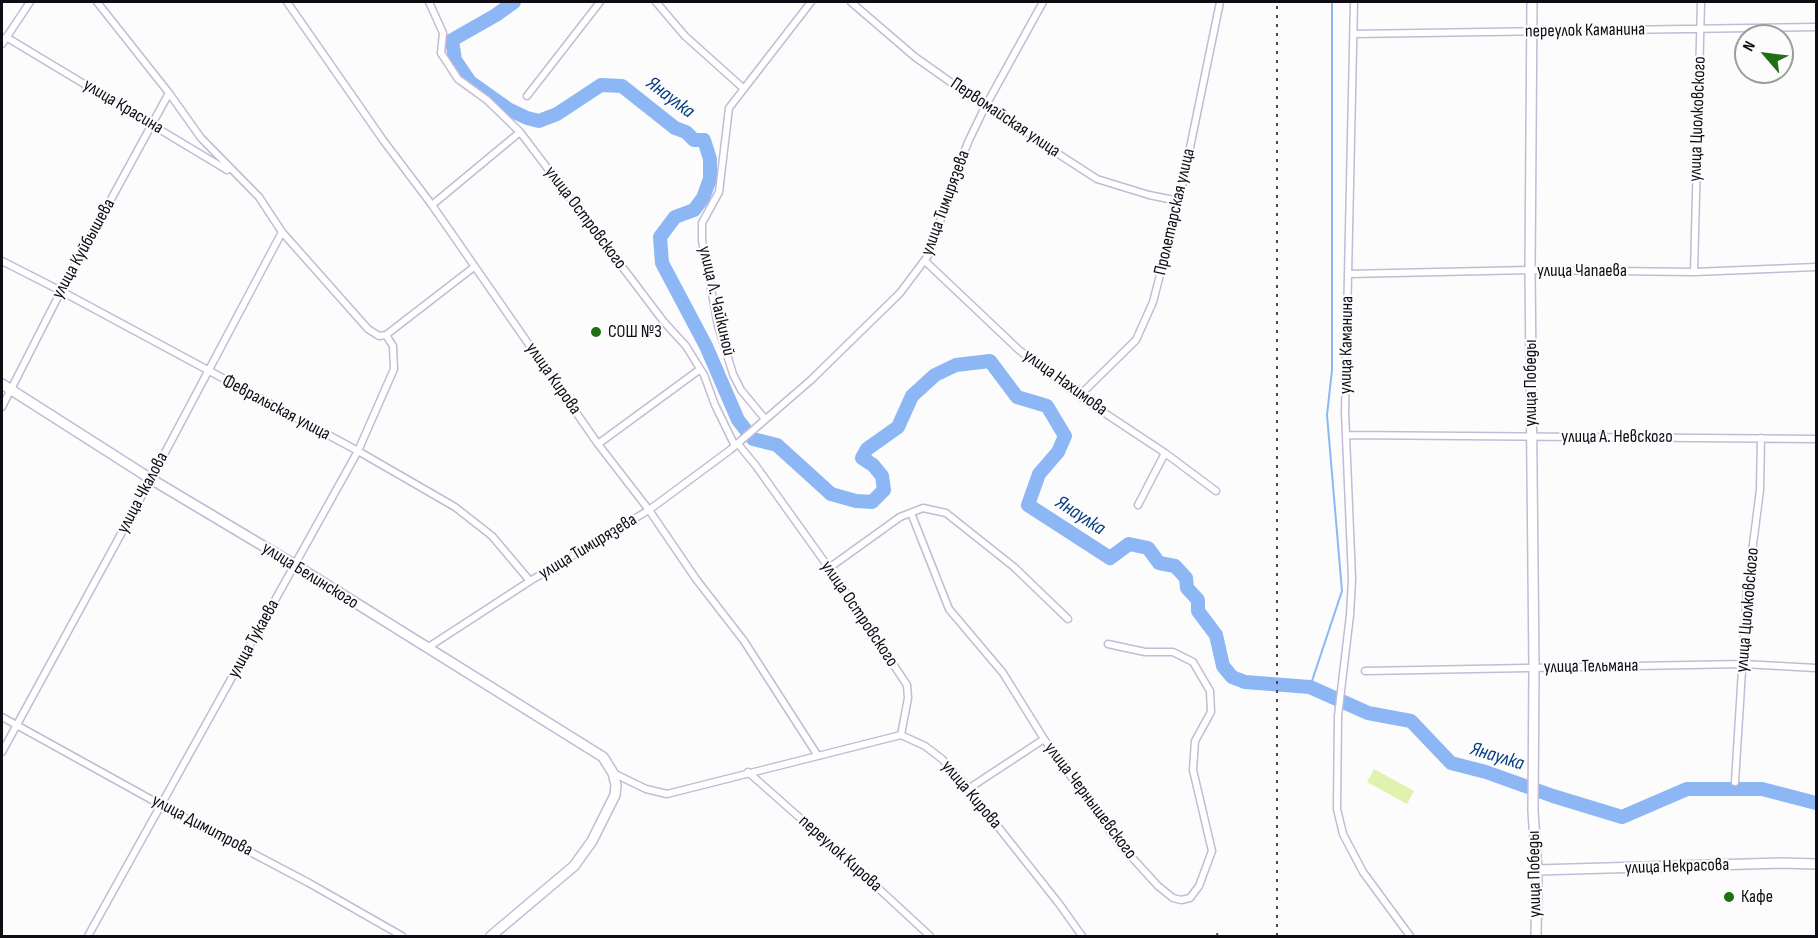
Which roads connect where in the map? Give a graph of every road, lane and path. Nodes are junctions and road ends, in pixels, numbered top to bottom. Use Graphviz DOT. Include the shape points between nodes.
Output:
graph roads {
  1 [pos="30,2"];
  2 [pos="97,2"];
  3 [pos="287,2"];
  4 [pos="429,2"];
  5 [pos="600,2"];
  6 [pos="656,2"];
  7 [pos="810,2"];
  8 [pos="851,2"];
  9 [pos="1042,2"];
  10 [pos="1220,2"];
  11 [pos="1354,2"];
  12 [pos="1532,2"];
  13 [pos="1701,2"];
  14 [pos="1816,27"];
  15 [pos="1701,29"];
  16 [pos="1532,33"];
  17 [pos="1354,34"];
  18 [pos="6,37"];
  19 [pos="2,44"];
  20 [pos="743,88"];
  21 [pos="169,93"];
  22 [pos="527,96"];
  23 [pos="985,107"];
  24 [pos="153,125"];
  25 [pos="520,132"];
  26 [pos="240,177"];
  27 [pos="1179,201"];
  28 [pos="432,205"];
  29 [pos="282,232"];
  30 [pos="2,261"];
  31 [pos="925,261"];
  32 [pos="474,267"];
  33 [pos="1816,267"];
  34 [pos="1530,270"];
  35 [pos="1694,272"];
  36 [pos="1348,274"];
  37 [pos="60,291"];
  38 [pos="386,336"];
  39 [pos="699,370"];
  40 [pos="208,372"];
  41 [pos="2,384"];
  42 [pos="11,389"];
  43 [pos="1079,396"];
  44 [pos="2,407"];
  45 [pos="765,419"];
  46 [pos="1346,435"];
  47 [pos="1532,437"];
  48 [pos="1761,438"];
  49 [pos="1816,439"];
  50 [pos="598,444"];
  51 [pos="736,445"];
  52 [pos="358,451"];
  53 [pos="1165,453"];
  54 [pos="151,479"];
  55 [pos="1216,491"];
  56 [pos="1137,505"];
  57 [pos="649,510"];
  58 [pos="911,513"];
  59 [pos="295,566"];
  60 [pos="829,568"];
  61 [pos="530,581"];
  62 [pos="1068,619"];
  63 [pos="1108,644"];
  64 [pos="426,649"];
  65 [pos="1743,664"];
  66 [pos="1534,668"];
  67 [pos="1816,668"];
  68 [pos="1365,671"];
  69 [pos="2,717"];
  70 [pos="16,725"];
  71 [pos="901,735"];
  72 [pos="1044,739"];
  73 [pos="2,752"];
  74 [pos="818,756"];
  75 [pos="748,772"];
  76 [pos="613,773"];
  77 [pos="1735,782"];
  78 [pos="968,789"];
  79 [pos="161,805"];
  80 [pos="1816,864"];
  81 [pos="1537,870"];
  82 [pos="88,936"];
  83 [pos="402,936"];
  84 [pos="491,936"];
  85 [pos="930,936"];
  86 [pos="1082,936"];
  87 [pos="1410,936"];
  88 [pos="1536,936"];
  1 -- 18 [label="street"];
  2 -- 21 [label="street"];
  3 -- 28 [label="street, улица Кирова"];
  4 -- 25 [label="street, улица Островского" via="442,33 441,53 458,79"];
  5 -- 22 [label="street"];
  6 -- 20 [label="street" via="685,36"];
  7 -- 20 [label="street, улица Л. Чайкиной"];
  8 -- 23 [label="street, Первомайская улица" via="915,57"];
  9 -- 23 [label="street, улица Тимирязева"];
  10 -- 27 [label="street, Пролетарская улица"];
  11 -- 17 [label="street, улица Каманина"];
  12 -- 16 [label="street, улица Победы"];
  13 -- 15 [label="street, улица Циолковского"];
  14 -- 15 [label="street, переулок Каманина"];
  15 -- 16 [label="street, переулок Каманина"];
  15 -- 35 [label="street, улица Циолковского"];
  16 -- 17 [label="street, переулок Каманина"];
  16 -- 34 [label="street, улица Победы"];
  17 -- 36 [label="street, улица Каманина"];
  18 -- 19 [label="street"];
  18 -- 24 [label="street, улица Красина"];
  20 -- 45 [label="street, улица Л. Чайкиной" via="729,108 719,192 702,224 702,240 718,326 733,374"];
  21 -- 24 [label="street, улица Куйбышева"];
  21 -- 26 [label="street" via="201,138"];
  23 -- 27 [label="street, Первомайская улица" via="1097,179"];
  23 -- 31 [label="street, улица Тимирязева" via="956,172"];
  24 -- 26 [label="street, улица Красина"];
  24 -- 37 [label="street, улица Куйбышева"];
  25 -- 28 [label="street"];
  25 -- 39 [label="street, улица Островского" via="686,346"];
  26 -- 29 [label="street"];
  27 -- 43 [label="street, Пролетарская улица" via="1154,303 1136,340"];
  28 -- 32 [label="street, улица Кирова"];
  29 -- 38 [label="street" via="363,324 379,336"];
  29 -- 40 [label="street, улица Чкалова"];
  30 -- 37 [label="street, Февральская улица"];
  31 -- 43 [label="street, улица Нахимова" via="1019,350"];
  31 -- 45 [label="street, улица Тимирязева" via="892,301"];
  32 -- 38 [label="street"];
  32 -- 50 [label="street, улица Кирова"];
  33 -- 35 [label="street, улица Чапаева"];
  34 -- 35 [label="street, улица Чапаева"];
  34 -- 36 [label="street, улица Чапаева"];
  34 -- 47 [label="street, улица Победы"];
  36 -- 46 [label="street, улица Каманина"];
  37 -- 40 [label="street, Февральская улица"];
  37 -- 42 [label="street, улица Куйбышева"];
  38 -- 52 [label="street, улица Тукаева" via="393,346 394,369"];
  39 -- 50 [label="street"];
  39 -- 51 [label="street, улица Островского"];
  40 -- 52 [label="street, Февральская улица"];
  40 -- 54 [label="street, улица Чкалова"];
  41 -- 42 [label="street, улица Белинского"];
  42 -- 44 [label="street, улица Куйбышева"];
  42 -- 54 [label="street, улица Белинского"];
  43 -- 53 [label="street, улица Нахимова"];
  45 -- 51 [label="street, улица Тимирязева"];
  46 -- 47 [label="street, улица А. Невского"];
  46 -- 87 [label="street, улица Каманина" via="1352,579 1338,716 1337,809 1343,834 1363,872"];
  47 -- 48 [label="street, улица А. Невского"];
  47 -- 66 [label="street, улица Победы"];
  48 -- 49 [label="street, улица А. Невского"];
  48 -- 65 [label="street, улица Циолковского" via="1760,490 1747,591"];
  50 -- 57 [label="street, улица Кирова"];
  51 -- 57 [label="street, улица Тимирязева"];
  51 -- 60 [label="street, улица Островского" via="756,466"];
  52 -- 59 [label="street, улица Тукаева"];
  52 -- 61 [label="street, Февральская улица" via="455,507 492,536"];
  53 -- 55 [label="street, улица Нахимова"];
  53 -- 56 [label="street"];
  54 -- 59 [label="street, улица Белинского"];
  54 -- 70 [label="street, улица Чкалова"];
  57 -- 61 [label="street, улица Тимирязева"];
  57 -- 74 [label="street, улица Кирова" via="744,641"];
  58 -- 60 [label="street"];
  58 -- 62 [label="street" via="923,508 946,513 1014,567"];
  58 -- 72 [label="street, улица Чернышевского" via="949,609 1003,673"];
  59 -- 64 [label="street, улица Белинского"];
  59 -- 79 [label="street, улица Тукаева"];
  60 -- 71 [label="street, улица Островского" via="907,685"];
  61 -- 64 [label="street, улица Тимирязева"];
  63 -- 72 [label="street, улица Чернышевского" via="1145,652 1173,652 1193,662 1210,691 1211,712 1196,741 1193,770 1212,851 1199,886 1190,898 1173,898 1158,886 1117,841"];
  64 -- 76 [label="street, улица Белинского" via="603,757"];
  65 -- 66 [label="street, улица Тельмана"];
  65 -- 67 [label="street, улица Тельмана"];
  65 -- 77 [label="street, улица Циолковского"];
  66 -- 68 [label="street, улица Тельмана"];
  66 -- 81 [label="street, улица Победы" via="1533,811"];
  69 -- 70 [label="street, улица Димитрова"];
  70 -- 73 [label="street, улица Чкалова"];
  70 -- 79 [label="street, улица Димитрова"];
  71 -- 74 [label="street"];
  71 -- 78 [label="street, улица Кирова" via="942,759"];
  72 -- 78 [label="street"];
  74 -- 75 [label="street"];
  75 -- 76 [label="street" via="667,794"];
  75 -- 85 [label="street, переулок Кирова"];
  76 -- 84 [label="street" via="615,795 592,841 574,866"];
  78 -- 86 [label="street, улица Кирова"];
  79 -- 82 [label="street, улица Тукаева"];
  79 -- 83 [label="street, улица Димитрова"];
  80 -- 81 [label="street, улица Некрасова"];
  81 -- 88 [label="street, улица Победы"];
}
